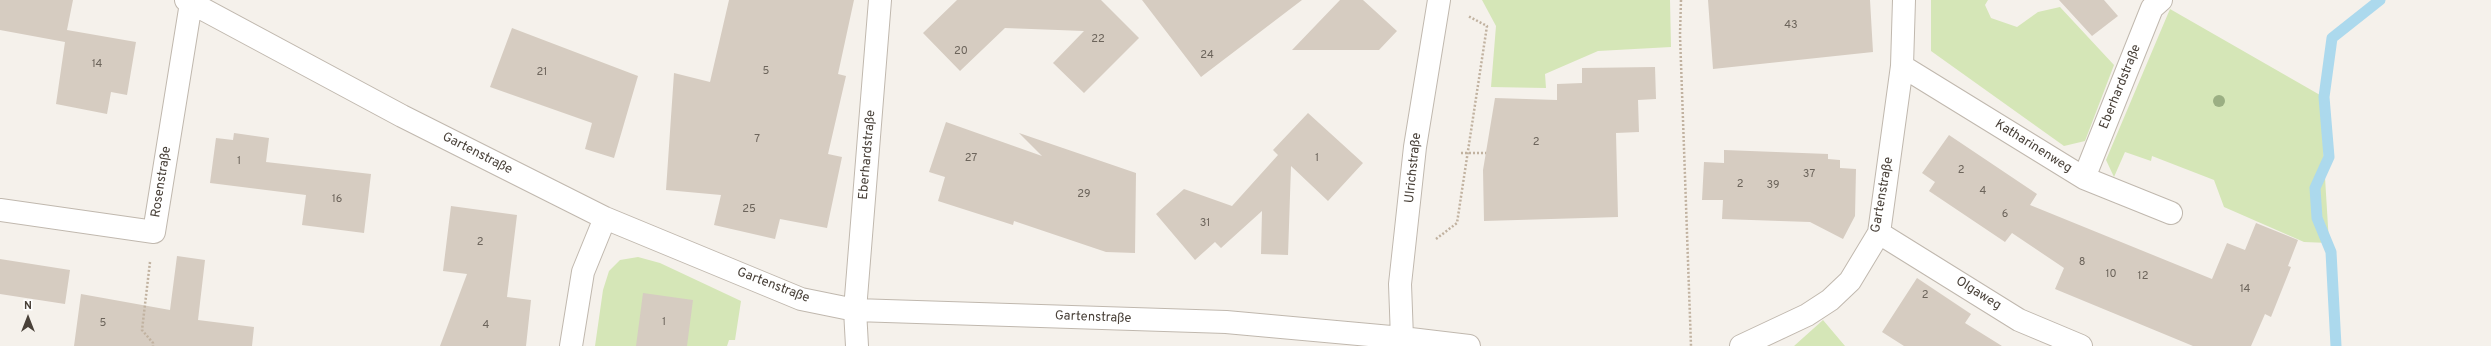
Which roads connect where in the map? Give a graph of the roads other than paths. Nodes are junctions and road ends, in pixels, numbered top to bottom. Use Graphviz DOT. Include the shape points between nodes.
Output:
graph roads {
  1 [pos="880,0"];
  2 [pos="1439,0"];
  3 [pos="1904,0"];
  4 [pos="2161,0"];
  5 [pos="188,1"];
  6 [pos="1902,66"];
  7 [pos="2084,178"];
  8 [pos="0,210"];
  9 [pos="2172,213"];
  10 [pos="605,218"];
  11 [pos="1879,233"];
  12 [pos="855,310"];
  13 [pos="1402,338"];
  14 [pos="571,346"];
  15 [pos="857,346"];
  16 [pos="1469,346"];
  17 [pos="1741,346"];
  18 [pos="2081,346"];
  1 -- 12 [label="street, Eberhardstraße"];
  2 -- 13 [label="street, Ulrichstraße" via="1415,147 1400,284"];
  3 -- 6 [label="street, Gartenstraße"];
  4 -- 7 [label="street, Eberhardstraße" via="2152,8"];
  5 -- 8 [label="street, Rosenstraße" via="154,232"];
  5 -- 10 [label="street, Gartenstraße" via="402,116"];
  6 -- 7 [label="street, Katharinenweg"];
  6 -- 11 [label="street, Gartenstraße"];
  7 -- 9 [label="street, Katharinenweg"];
  10 -- 12 [label="street, Gartenstraße" via="801,299"];
  10 -- 14 [label="street" via="583,272"];
  11 -- 17 [label="street, Gartenstraße" via="1850,281 1830,300 1807,315"];
  11 -- 18 [label="street, Olgaweg" via="2019,320"];
  12 -- 13 [label="street, Gartenstraße" via="1226,322"];
  12 -- 15 [label="street, Eberhardstraße"];
  13 -- 16 [label="street, Gartenstraße"];
}
